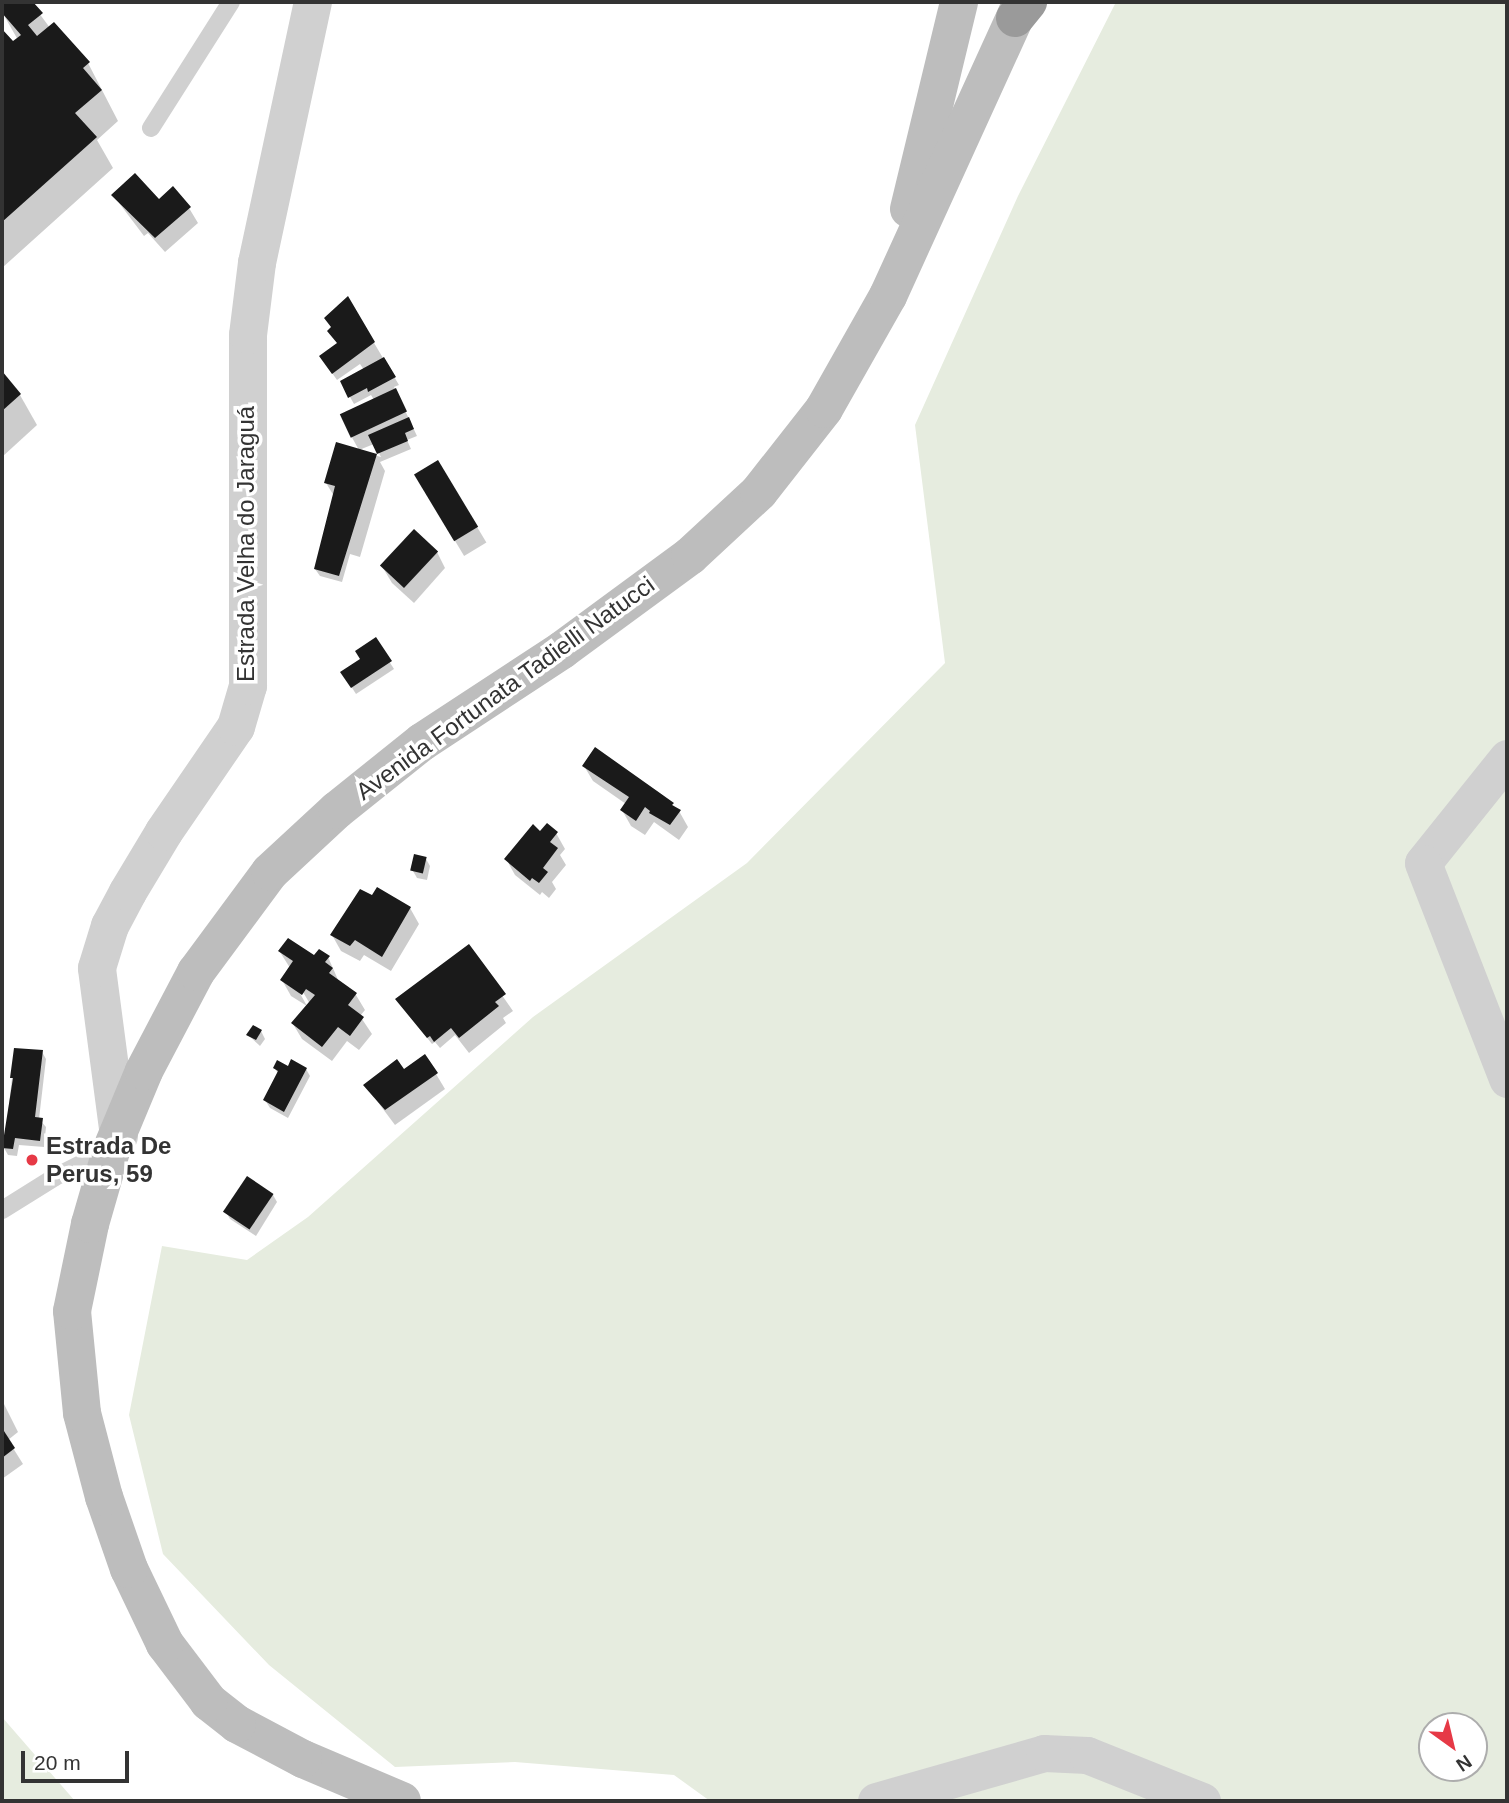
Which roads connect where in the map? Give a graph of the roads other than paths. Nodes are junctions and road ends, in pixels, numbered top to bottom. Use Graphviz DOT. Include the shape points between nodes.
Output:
graph roads {
  1 [pos="231,2"];
  2 [pos="313,2"];
  3 [pos="959,2"];
  4 [pos="1022,7"];
  5 [pos="151,128"];
  6 [pos="888,296"];
  7 [pos="1507,758"];
  8 [pos="1507,1079"];
  9 [pos="116,1142"];
  10 [pos="2,1210"];
  11 [pos="402,1801"];
  12 [pos="876,1801"];
  13 [pos="1202,1801"];
  1 -- 5 [label="lane"];
  2 -- 9 [label="street, Estrada Velha do Jaraguá" via="257,263 247,335 248,686 236,727 128,892 110,926 97,968"];
  3 -- 6 [label="main road"];
  4 -- 6 [label="main road, Avenida Fortunata Tadielli Natucci"];
  6 -- 9 [label="main road, Avenida Fortunata Tadielli Natucci" via="824,409 758,492 690,556 562,650 422,743 337,810 271,872 196,972 144,1072"];
  7 -- 8 [label="street" via="1423,863"];
  9 -- 10 [label="lane"];
  9 -- 11 [label="main road, Avenida Fortunata Tadielli Natucci" via="90,1224 72,1311 82,1413 129,1569 165,1644 209,1702 237,1724 303,1759"];
  12 -- 13 [label="street" via="1044,1753 1087,1755"];
}
